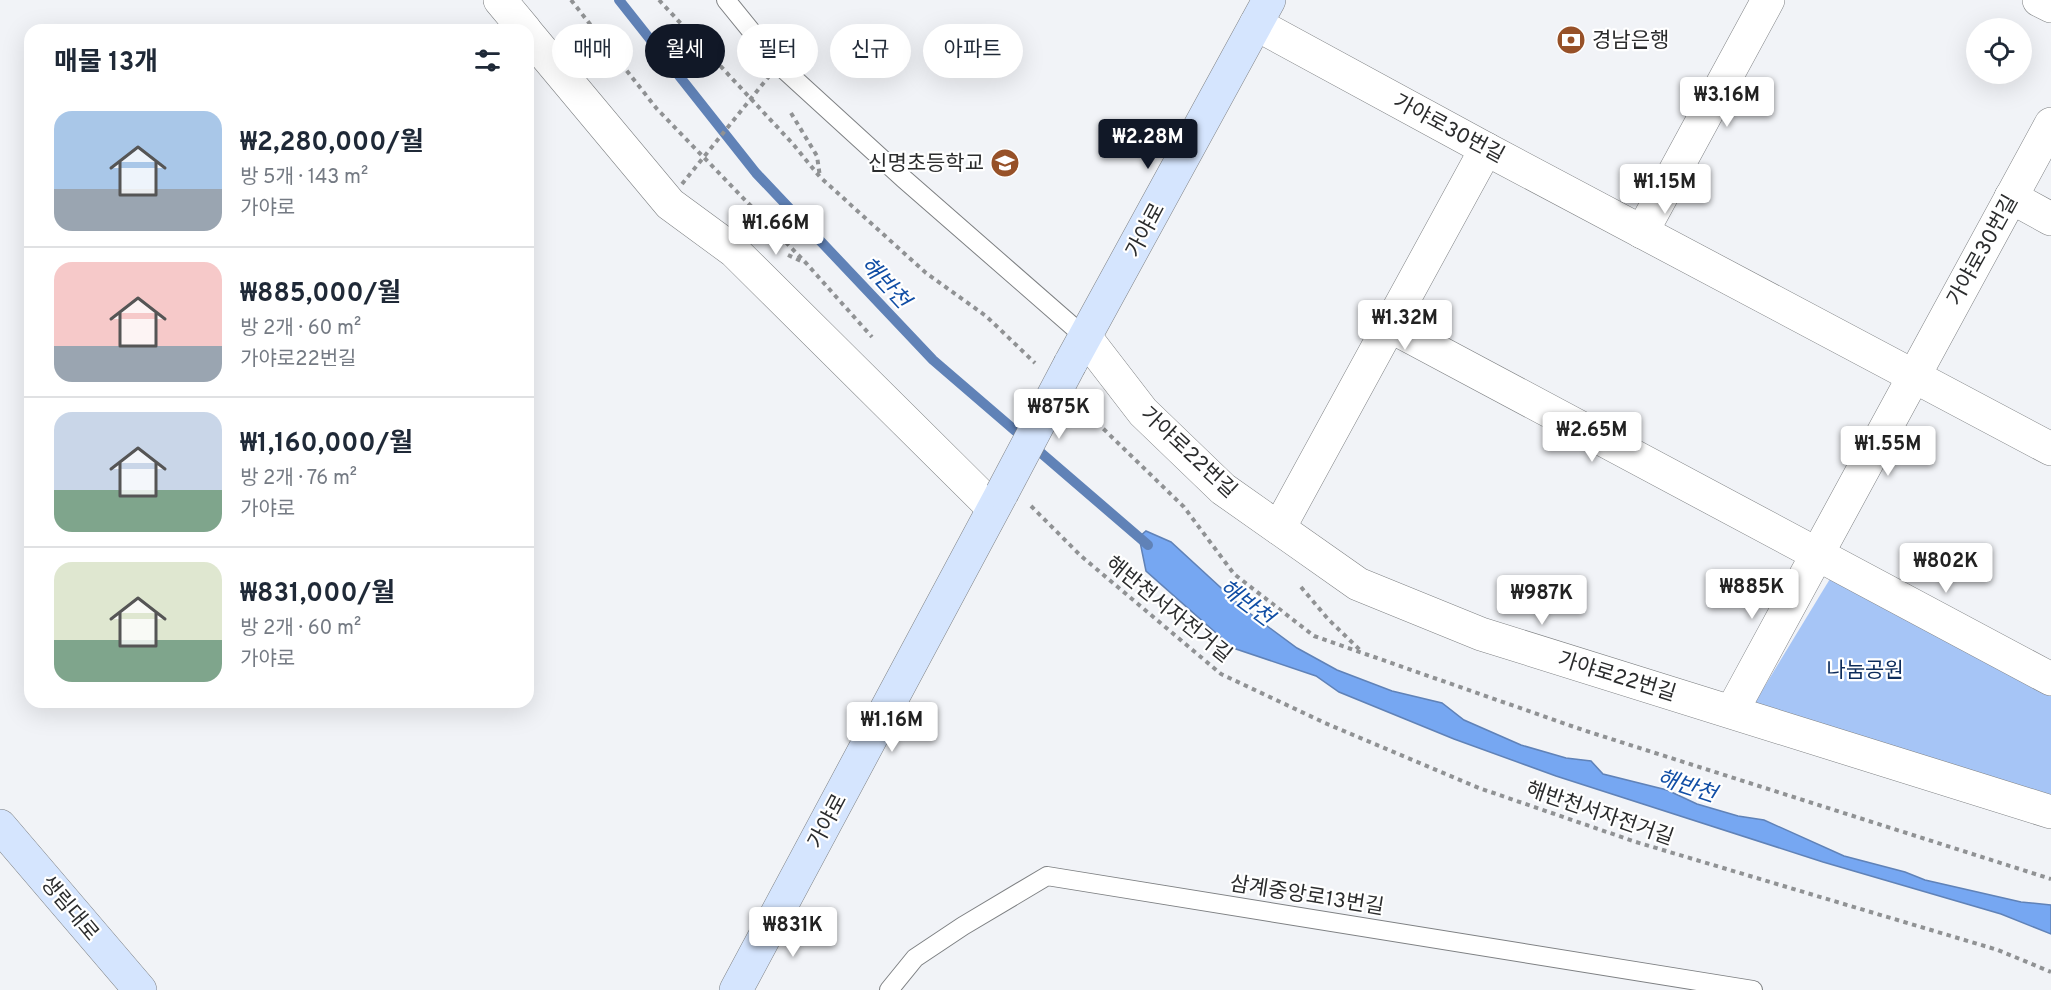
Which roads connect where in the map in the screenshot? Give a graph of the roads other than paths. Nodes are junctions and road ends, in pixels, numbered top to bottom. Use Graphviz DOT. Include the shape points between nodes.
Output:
graph roads {
  1 [pos="500,0"];
  2 [pos="726,0"];
  3 [pos="1768,0"];
  4 [pos="2039,0"];
  5 [pos="2051,6"];
  6 [pos="1263,12"];
  7 [pos="520,24"];
  8 [pos="534,41"];
  9 [pos="2051,124"];
  10 [pos="1486,149"];
  11 [pos="2011,197"];
  12 [pos="2051,219"];
  13 [pos="1642,231"];
  14 [pos="1390,326"];
  15 [pos="1078,351"];
  16 [pos="1914,376"];
  17 [pos="2051,449"];
  18 [pos="1009,502"];
  19 [pos="1279,528"];
  20 [pos="1817,554"];
  21 [pos="2051,679"];
  22 [pos="1732,711"];
  23 [pos="2051,812"];
  24 [pos="0,826"];
  25 [pos="777,914"];
  26 [pos="140,990"];
  27 [pos="736,990"];
  28 [pos="758,990"];
  29 [pos="889,990"];
  30 [pos="1753,990"];
  1 -- 7 [label="street"];
  2 -- 15 [label="lane" via="774,69 913,187"];
  3 -- 13 [label="street"];
  4 -- 5 [label="street"];
  6 -- 10 [label="street, 가야로30번길"];
  6 -- 15 [label="main road, 가야로"];
  8 -- 18 [label="street" via="670,204 734,251"];
  9 -- 11 [label="street, 가야로30번길"];
  10 -- 13 [label="street, 가야로30번길"];
  10 -- 14 [label="street"];
  11 -- 12 [label="street"];
  11 -- 16 [label="street, 가야로30번길"];
  13 -- 16 [label="street, 가야로30번길"];
  14 -- 19 [label="street"];
  14 -- 20 [label="street"];
  15 -- 18 [label="main road, 가야로, bridge"];
  15 -- 19 [label="street, 가야로22번길" via="1223,489"];
  16 -- 17 [label="street, 가야로30번길"];
  16 -- 20 [label="street"];
  18 -- 25 [label="main road, 가야로"];
  19 -- 22 [label="street, 가야로22번길" via="1358,584 1481,634"];
  20 -- 21 [label="street"];
  20 -- 22 [label="street"];
  22 -- 23 [label="street, 가야로22번길"];
  24 -- 26 [label="main road, 생림대로"];
  25 -- 27 [label="main road, 가야로"];
  25 -- 28 [label="main road"];
  29 -- 30 [label="lane, 삼계중앙로13번길" via="915,958 1047,876"];
}
